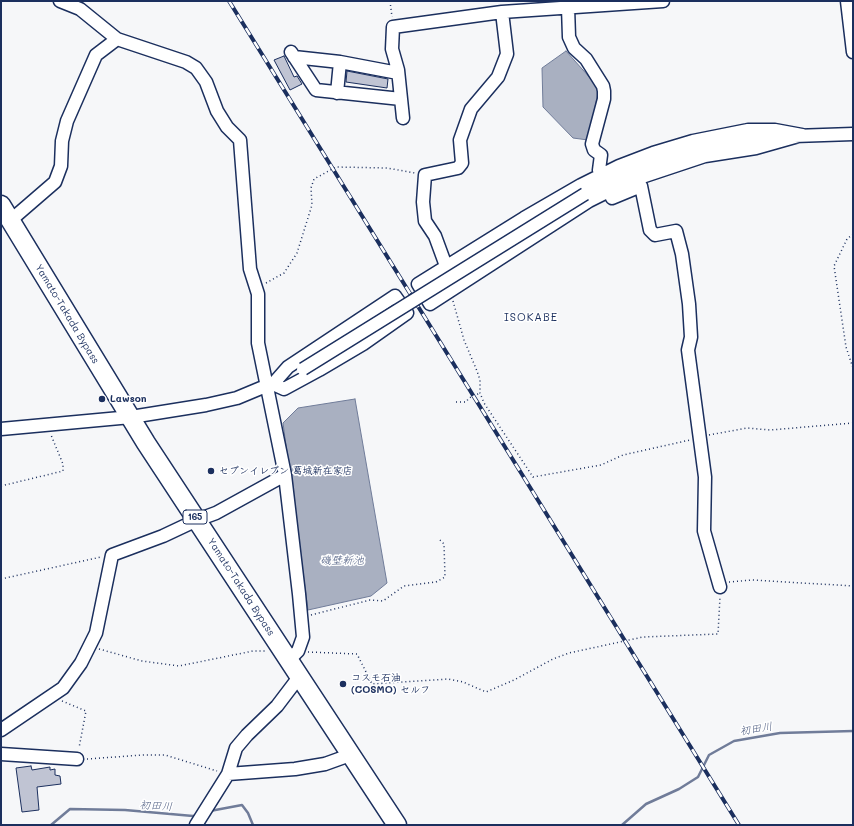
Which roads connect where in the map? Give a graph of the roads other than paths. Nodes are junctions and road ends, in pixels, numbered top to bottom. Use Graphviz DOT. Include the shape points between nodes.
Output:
graph roads {
  1 [pos="60,1"];
  2 [pos="663,1"];
  3 [pos="847,1"];
  4 [pos="568,7"];
  5 [pos="502,12"];
  6 [pos="117,39"];
  7 [pos="853,52"];
  8 [pos="340,62"];
  9 [pos="398,73"];
  10 [pos="337,93"];
  11 [pos="401,99"];
  12 [pos="403,118"];
  13 [pos="853,134"];
  14 [pos="802,136"];
  15 [pos="600,175"];
  16 [pos="603,194"];
  17 [pos="1,205"];
  18 [pos="8,224"];
  19 [pos="446,266"];
  20 [pos="270,385"];
  21 [pos="131,417"];
  22 [pos="1,429"];
  23 [pos="284,475"];
  24 [pos="197,520"];
  25 [pos="720,587"];
  26 [pos="289,653"];
  27 [pos="299,677"];
  28 [pos="1,730"];
  29 [pos="1,754"];
  30 [pos="350,755"];
  31 [pos="77,759"];
  32 [pos="228,774"];
  33 [pos="198,822"];
  34 [pos="397,825"];
  1 -- 6 [label="street" via="80,9"];
  2 -- 4 [label="street"];
  3 -- 7 [label="street"];
  4 -- 5 [label="street"];
  4 -- 15 [label="street" via="569,37 574,48 586,59 604,91 592,144 601,156"];
  5 -- 9 [label="street" via="393,27 392,49"];
  5 -- 19 [label="street" via="507,54 498,77 471,109 460,140 462,163 458,168 425,174 425,221"];
  6 -- 18 [label="street" via="96,55 67,121 62,141 61,166 55,182"];
  6 -- 20 [label="street" via="186,62 196,68 206,82 217,111 227,127 240,140 250,269 258,294 258,343"];
  8 -- 9 [label="street"];
  8 -- 10 [label="street"];
  8 -- 10 [label="street" via="292,55 316,90"];
  9 -- 11 [label="street"];
  10 -- 11 [label="street"];
  11 -- 12 [label="street"];
  13 -- 14 [label="street"];
  14 -- 15 [label="street" via="775,130 748,130 722,134 653,153"];
  14 -- 16 [label="street" via="756,148 705,156 641,177"];
  14 -- 20 [label="street, bridge" via="726,143 655,161 585,194 303,369"];
  15 -- 19 [label="street"];
  16 -- 19 [label="street" via="430,304 418,284"];
  16 -- 25 [label="street" via="611,198 641,186 650,230 654,235 676,231 689,304 691,337 688,350 705,476 704,531"];
  17 -- 18 [label="highway, Yamato-Takada Bypass / 165"];
  18 -- 21 [label="highway, Yamato-Takada Bypass / 165"];
  20 -- 20 [label="street" via="288,367 395,296 407,313 363,344 305,377 284,388"];
  20 -- 21 [label="street" via="237,398"];
  20 -- 23 [label="street"];
  21 -- 22 [label="street"];
  21 -- 24 [label="highway, Yamato-Takada Bypass / 165"];
  23 -- 24 [label="street" via="216,513"];
  23 -- 26 [label="street" via="303,637"];
  24 -- 26 [label="highway, Yamato-Takada Bypass / 165"];
  24 -- 28 [label="street" via="112,555 96,633 81,663 63,688"];
  26 -- 27 [label="highway, Yamato-Takada Bypass / 165"];
  27 -- 30 [label="highway, Yamato-Takada Bypass / 165"];
  27 -- 32 [label="street" via="277,706 236,748"];
  29 -- 31 [label="street"];
  30 -- 32 [label="street" via="325,764 278,772"];
  30 -- 34 [label="highway, Yamato-Takada Bypass / 165"];
  32 -- 33 [label="street"];
}
